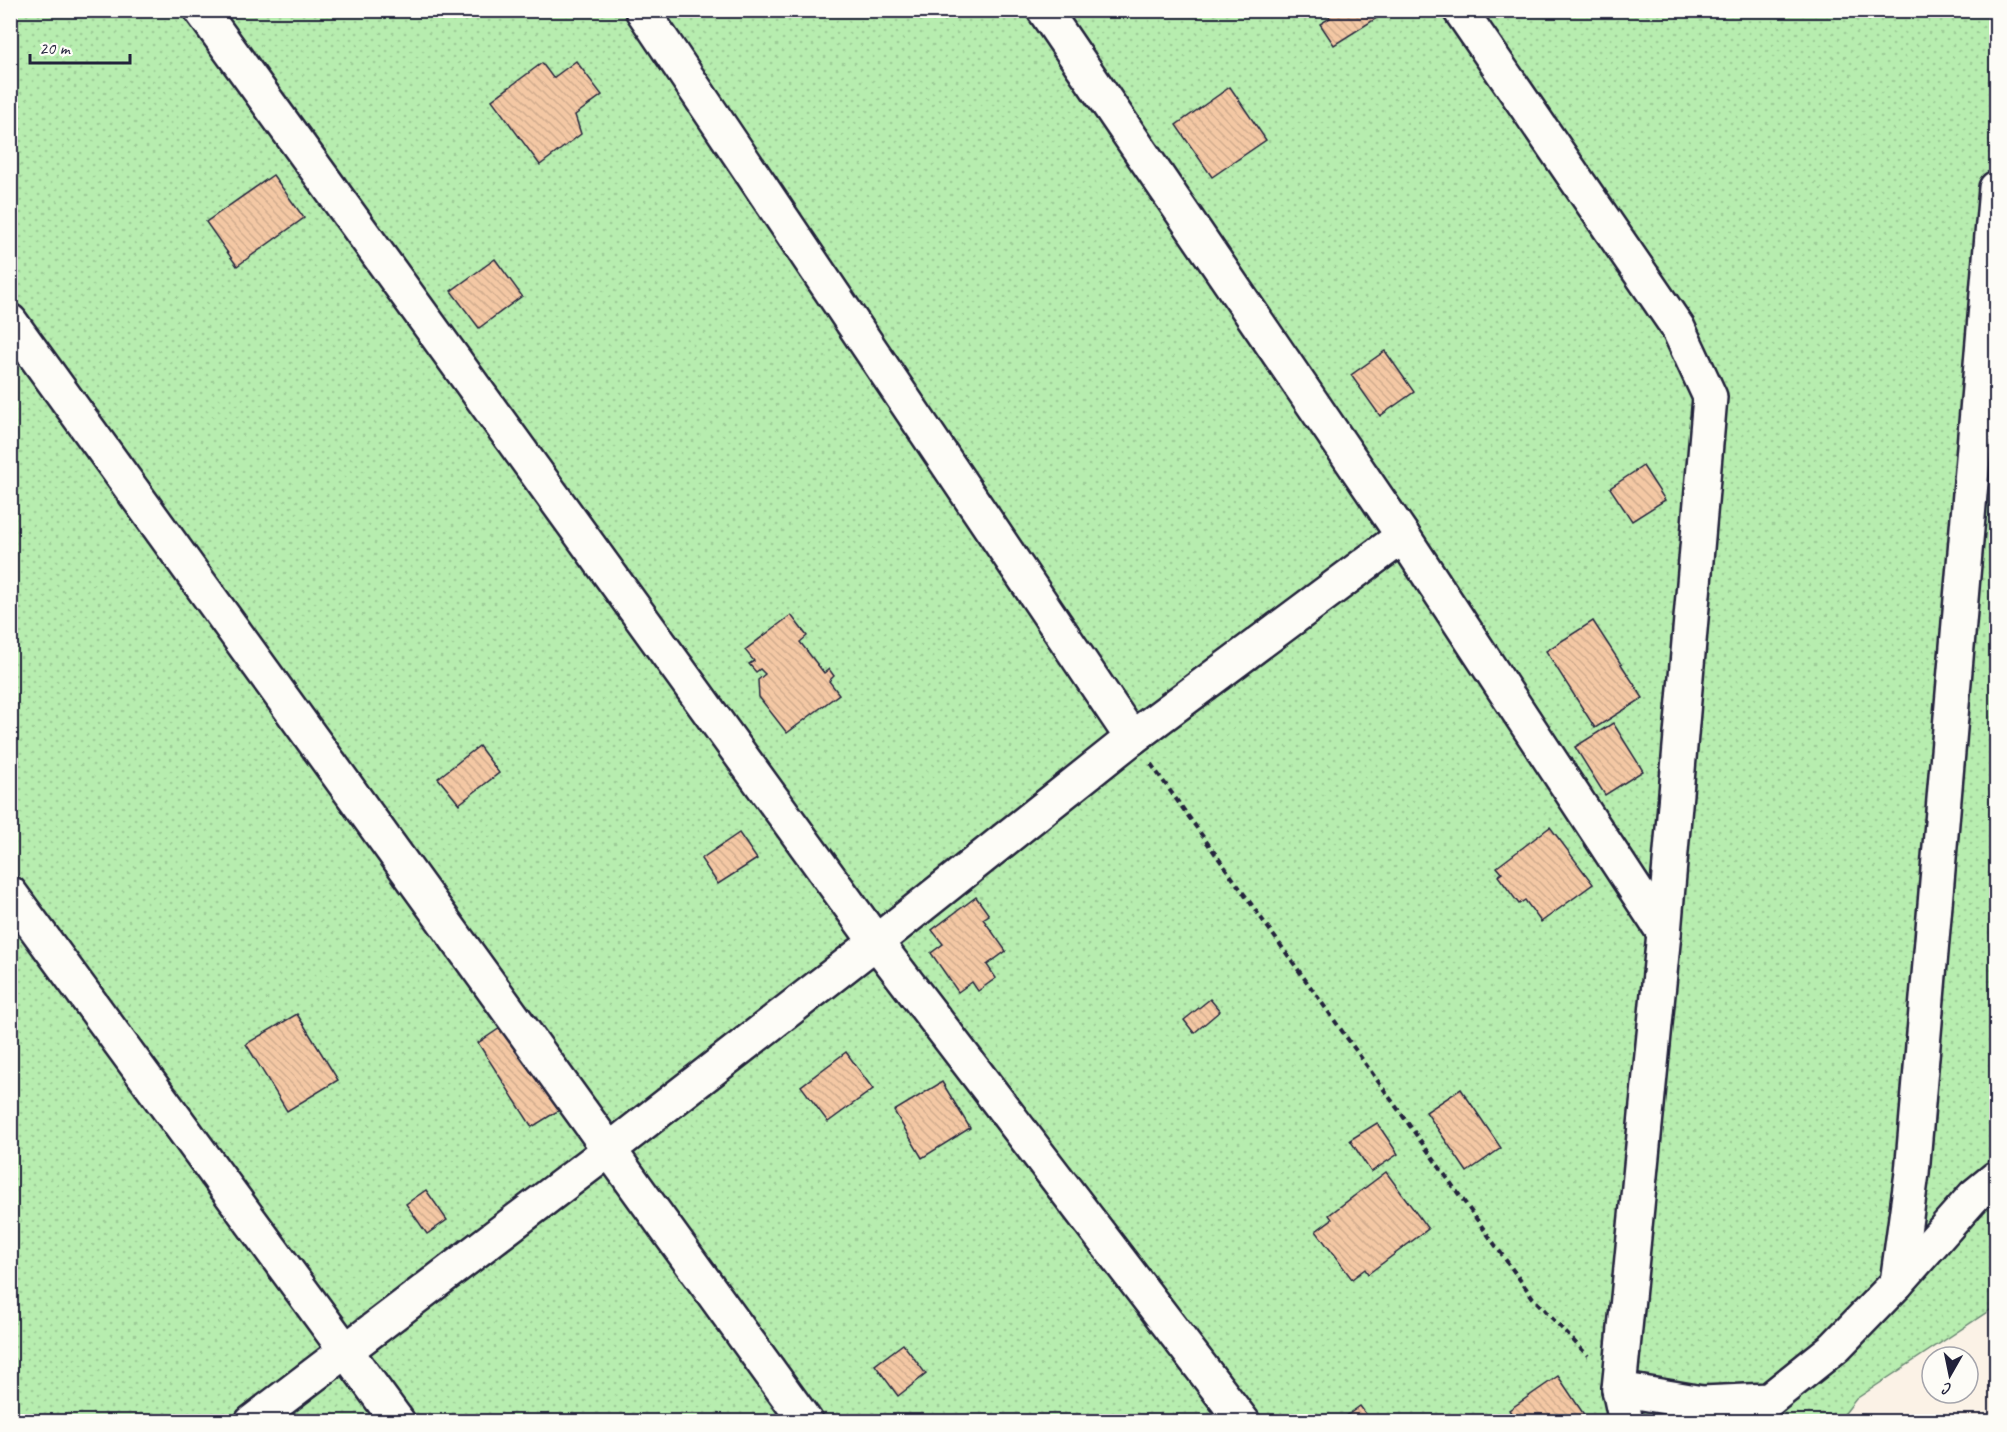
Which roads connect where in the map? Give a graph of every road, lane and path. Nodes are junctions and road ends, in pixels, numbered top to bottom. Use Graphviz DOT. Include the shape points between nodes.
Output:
graph roads {
  1 [pos="201,10"];
  2 [pos="642,10"];
  3 [pos="1044,10"];
  4 [pos="1460,10"];
  5 [pos="1996,188"];
  6 [pos="10,321"];
  7 [pos="1403,536"];
  8 [pos="1132,738"];
  9 [pos="10,893"];
  10 [pos="1664,933"];
  11 [pos="876,942"];
  12 [pos="609,1150"];
  13 [pos="1996,1178"];
  14 [pos="1897,1283"];
  15 [pos="346,1351"];
  16 [pos="1619,1389"];
  17 [pos="252,1422"];
  18 [pos="398,1422"];
  19 [pos="806,1422"];
  20 [pos="1243,1422"];
  21 [pos="1626,1422"];
  1 -- 11 [label="lane"];
  2 -- 8 [label="lane"];
  3 -- 7 [label="lane"];
  4 -- 10 [label="lane" via="1677,328 1710,397"];
  5 -- 14 [label="lane" via="1914,1149"];
  6 -- 12 [label="lane"];
  7 -- 8 [label="lane"];
  7 -- 10 [label="lane"];
  8 -- 11 [label="lane"];
  8 -- 16 [label="path" via="1533,1298"];
  9 -- 15 [label="lane"];
  10 -- 16 [label="lane"];
  11 -- 12 [label="lane"];
  11 -- 20 [label="lane"];
  12 -- 15 [label="lane"];
  12 -- 19 [label="lane"];
  13 -- 14 [label="lane" via="1974,1196"];
  14 -- 16 [label="lane" via="1834,1347 1769,1400 1702,1403"];
  15 -- 17 [label="lane"];
  15 -- 18 [label="lane"];
  16 -- 21 [label="lane"];
}
